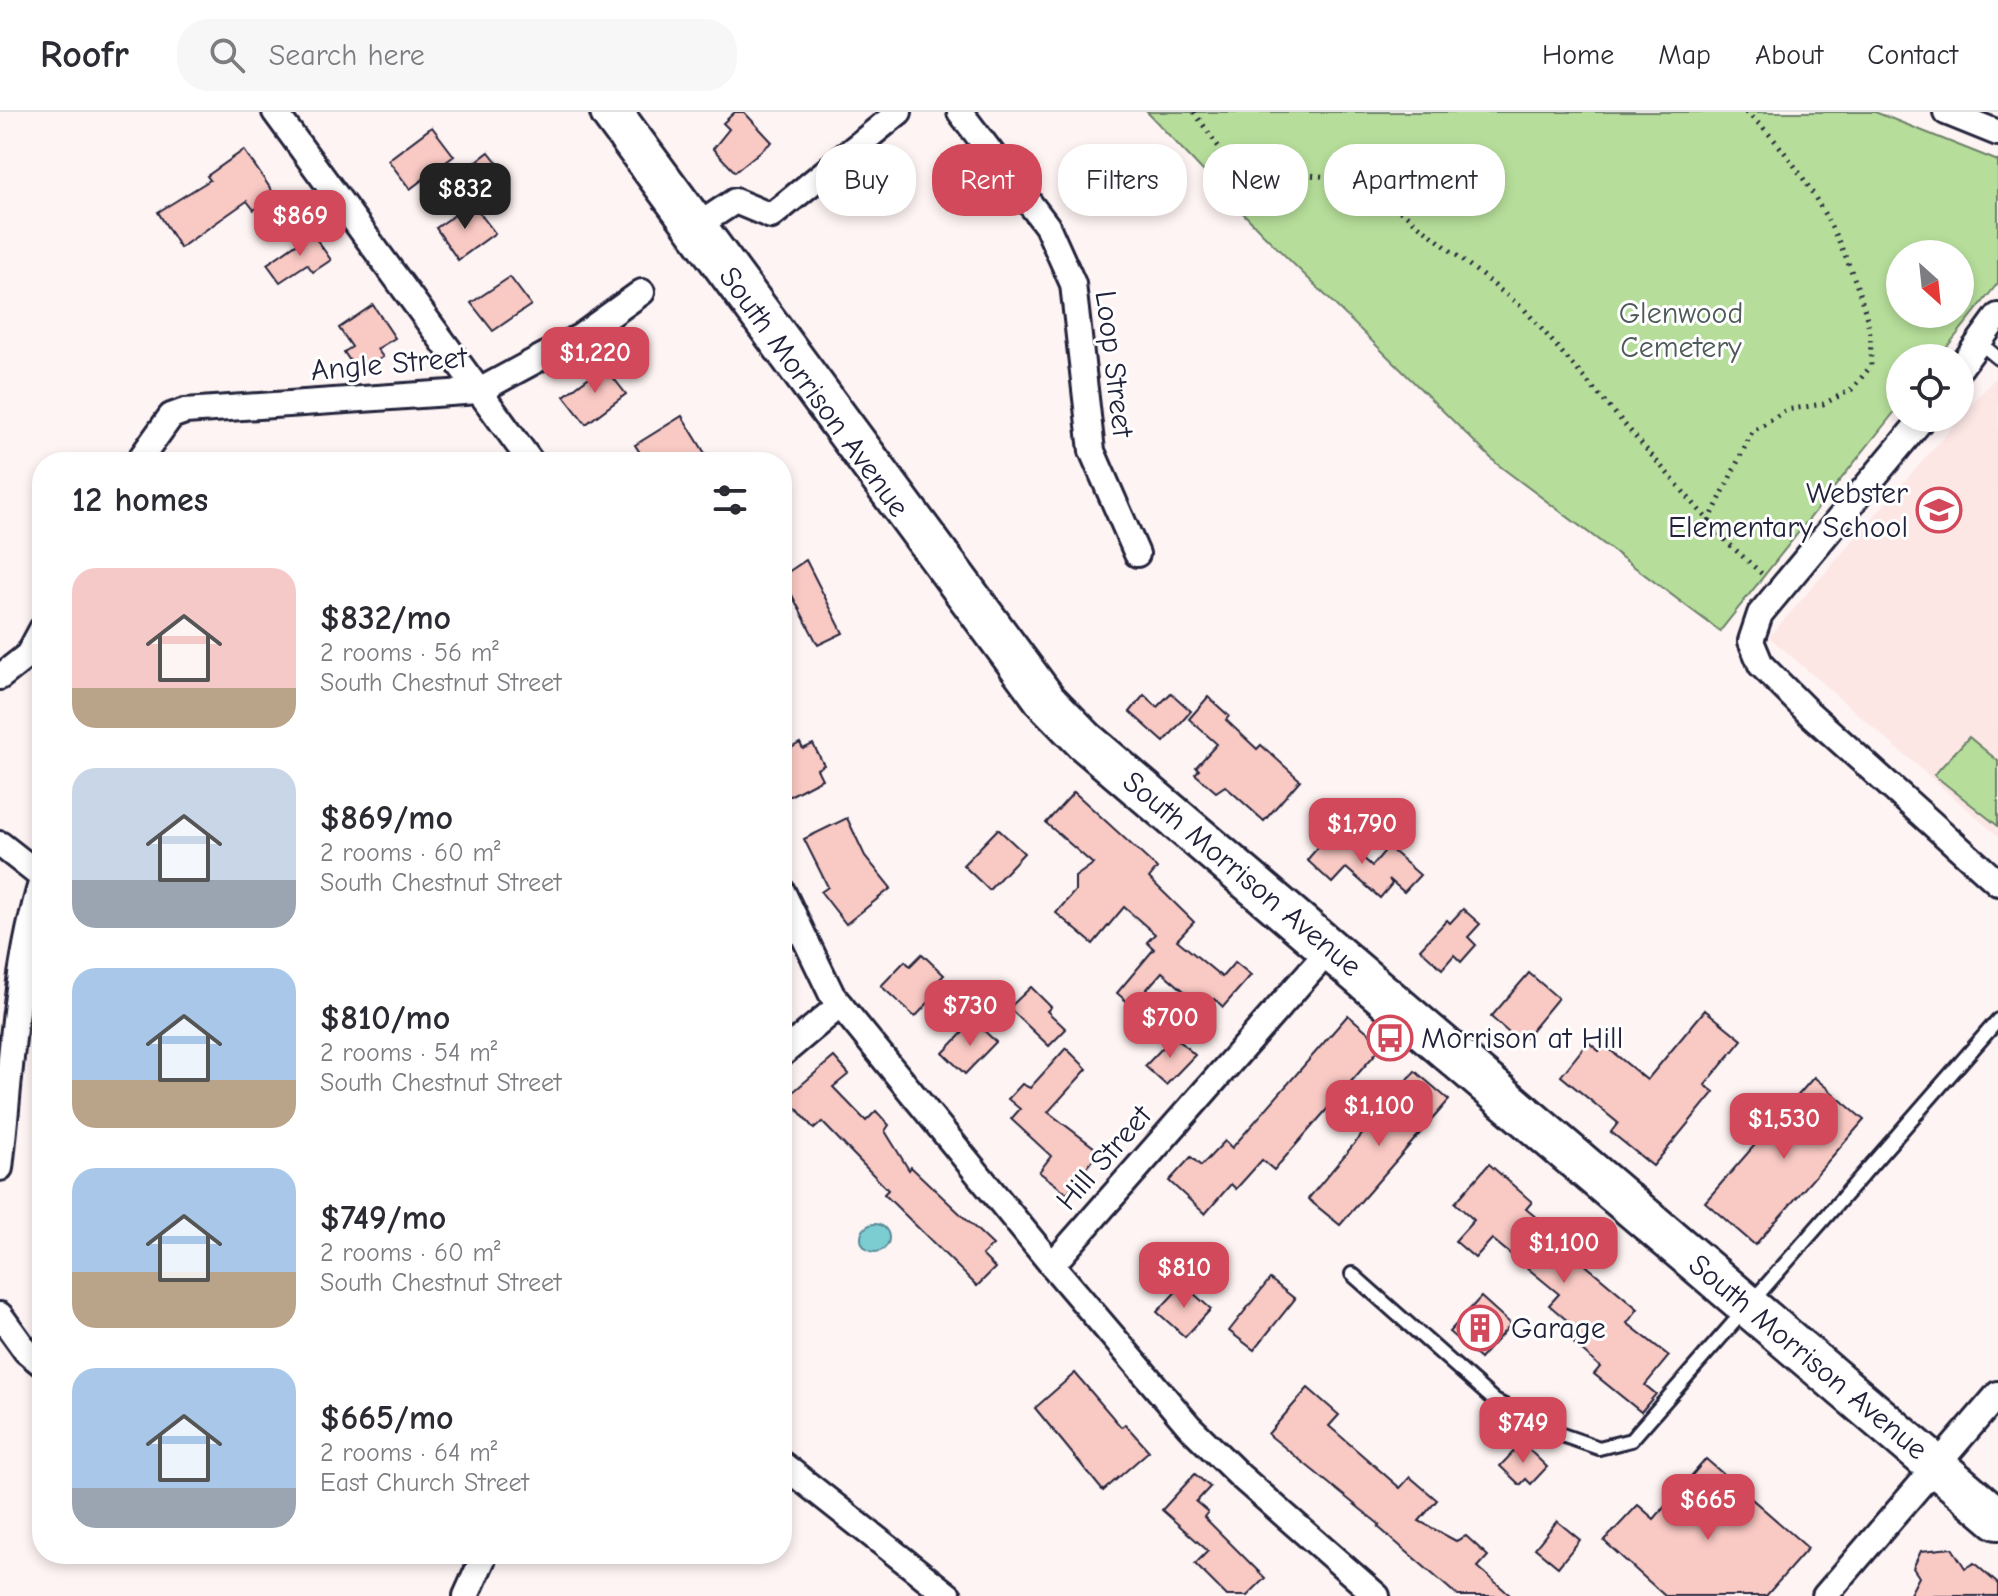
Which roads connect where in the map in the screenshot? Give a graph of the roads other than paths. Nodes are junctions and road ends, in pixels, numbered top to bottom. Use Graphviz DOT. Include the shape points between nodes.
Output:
graph roads {
  1 [pos="275,112"];
  2 [pos="611,112"];
  3 [pos="899,112"];
  4 [pos="960,112"];
  5 [pos="1946,112"];
  6 [pos="1998,133"];
  7 [pos="694,228"];
  8 [pos="642,292"];
  9 [pos="1998,316"];
  10 [pos="1979,342"];
  11 [pos="1974,349"];
  12 [pos="1998,358"];
  13 [pos="479,391"];
  14 [pos="1911,432"];
  15 [pos="145,452"];
  16 [pos="524,452"];
  17 [pos="1137,554"];
  18 [pos="32,648"];
  19 [pos="0,677"];
  20 [pos="0,844"];
  21 [pos="32,871"];
  22 [pos="1998,883"];
  23 [pos="792,911"];
  24 [pos="32,918"];
  25 [pos="1330,949"];
  26 [pos="840,1005"];
  27 [pos="1998,1020"];
  28 [pos="792,1046"];
  29 [pos="0,1168"];
  30 [pos="1052,1265"];
  31 [pos="1352,1274"];
  32 [pos="1750,1307"];
  33 [pos="0,1315"];
  34 [pos="32,1356"];
  35 [pos="1998,1394"];
  36 [pos="1936,1466"];
  37 [pos="792,1472"];
  38 [pos="1998,1519"];
  39 [pos="480,1564"];
  40 [pos="466,1596"];
  41 [pos="949,1596"];
  42 [pos="1377,1596"];
  43 [pos="1825,1596"];
  1 -- 13 [label="street"];
  2 -- 7 [label="main road, South Morrison Avenue"];
  3 -- 7 [label="street" via="771,216 735,201"];
  4 -- 17 [label="street, Loop Street" via="1047,226 1073,284 1092,451"];
  5 -- 6 [label="street"];
  7 -- 25 [label="main road, South Morrison Avenue" via="1046,701 1085,741"];
  8 -- 13 [label="street, Angle Street" via="581,336"];
  9 -- 10 [label="street"];
  10 -- 11 [label="street"];
  10 -- 12 [label="lane"];
  13 -- 15 [label="street, Angle Street" via="185,411 171,416"];
  13 -- 16 [label="street"];
  14 -- 22 [label="street" via="1760,614 1751,641 1761,665 1809,713"];
  18 -- 19 [label="street"];
  20 -- 21 [label="street"];
  23 -- 26 [label="street"];
  24 -- 29 [label="street"];
  25 -- 30 [label="street, Hill Street"];
  25 -- 32 [label="main road, South Morrison Avenue"];
  26 -- 28 [label="street"];
  26 -- 30 [label="street"];
  27 -- 32 [label="lane"];
  30 -- 42 [label="street" via="1189,1426"];
  31 -- 32 [label="lane" via="1495,1401 1599,1448 1631,1440"];
  32 -- 36 [label="main road, South Morrison Avenue"];
  33 -- 34 [label="street"];
  35 -- 36 [label="street"];
  36 -- 38 [label="main road, South Morrison Avenue"];
  36 -- 43 [label="street"];
  37 -- 41 [label="street"];
  39 -- 40 [label="street"];
}
